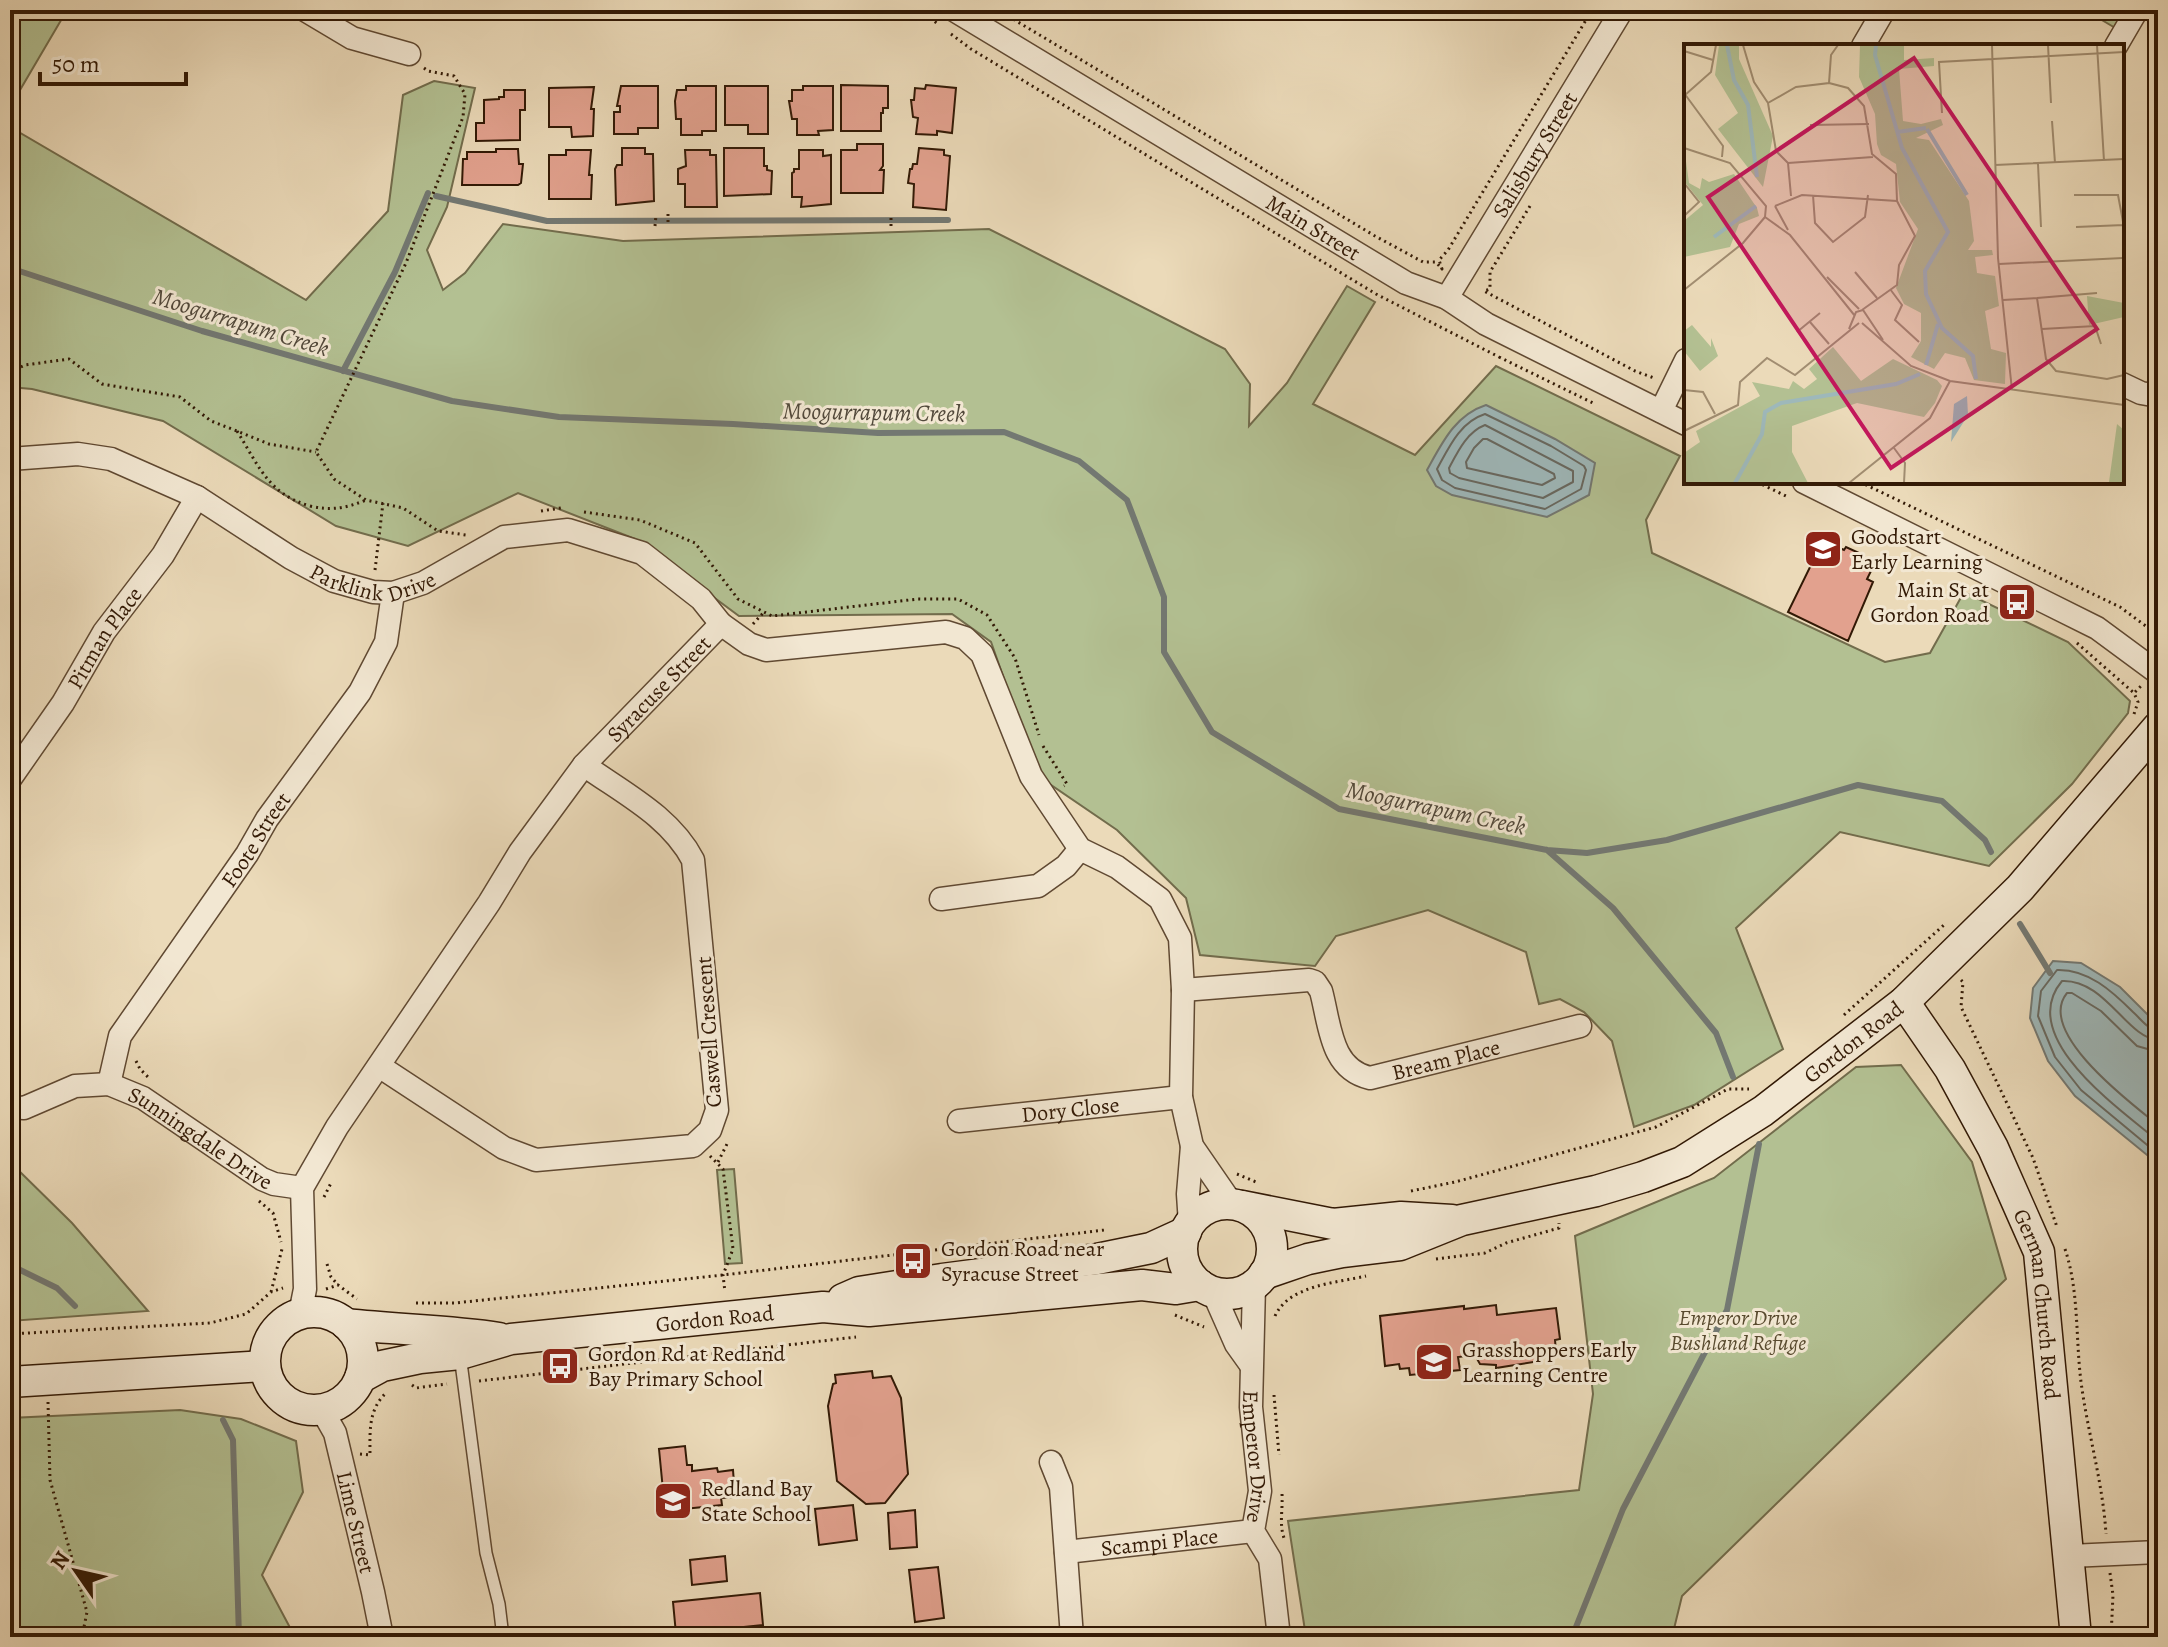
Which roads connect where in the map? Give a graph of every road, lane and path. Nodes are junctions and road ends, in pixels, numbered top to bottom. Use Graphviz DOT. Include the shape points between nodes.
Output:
graph roads {
  1 [pos="305,10"];
  2 [pos="921,10"];
  3 [pos="954,10"];
  4 [pos="998,10"];
  5 [pos="1592,10"];
  6 [pos="1622,10"];
  7 [pos="1884,10"];
  8 [pos="2137,10"];
  9 [pos="1864,44"];
  10 [pos="2117,44"];
  11 [pos="409,54"];
  12 [pos="1529,206"];
  13 [pos="668,214"];
  14 [pos="891,214"];
  15 [pos="656,215"];
  16 [pos="655,226"];
  17 [pos="668,226"];
  18 [pos="891,226"];
  19 [pos="1447,298"];
  20 [pos="1499,357"];
  21 [pos="1684,364"];
  22 [pos="10,372"];
  23 [pos="1656,379"];
  24 [pos="2124,385"];
  25 [pos="2158,396"];
  26 [pos="1661,411"];
  27 [pos="335,412"];
  28 [pos="1684,423"];
  29 [pos="237,431"];
  30 [pos="316,452"];
  31 [pos="10,459"];
  32 [pos="1808,484"];
  33 [pos="1864,484"];
  34 [pos="197,497"];
  35 [pos="366,500"];
  36 [pos="383,503"];
  37 [pos="373,581"];
  38 [pos="393,593"];
  39 [pos="764,612"];
  40 [pos="753,623"];
  41 [pos="721,624"];
  42 [pos="2158,635"];
  43 [pos="2157,672"];
  44 [pos="2146,721"];
  45 [pos="584,765"];
  46 [pos="10,779"];
  47 [pos="1080,849"];
  48 [pos="941,899"];
  49 [pos="1951,919"];
  50 [pos="1183,990"];
  51 [pos="1904,1002"];
  52 [pos="1834,1024"];
  53 [pos="1580,1026"];
  54 [pos="379,1066"];
  55 [pos="109,1084"];
  56 [pos="1750,1089"];
  57 [pos="1181,1097"];
  58 [pos="10,1107"];
  59 [pos="959,1121"];
  60 [pos="693,1146"];
  61 [pos="1192,1146"];
  62 [pos="1234,1173"];
  63 [pos="331,1182"];
  64 [pos="302,1188"];
  65 [pos="1411,1191"];
  66 [pos="1244,1198"];
  67 [pos="1559,1199"];
  68 [pos="259,1201"];
  69 [pos="322,1204"];
  70 [pos="1462,1220"];
  71 [pos="1188,1228"];
  72 [pos="1115,1229"];
  73 [pos="324,1252"];
  74 [pos="1437,1259"];
  75 [pos="1377,1273"];
  76 [pos="723,1275"];
  77 [pos="1259,1280"];
  78 [pos="338,1285"];
  79 [pos="280,1288"];
  80 [pos="1206,1288"];
  81 [pos="330,1289"];
  82 [pos="271,1292"];
  83 [pos="366,1301"];
  84 [pos="408,1303"];
  85 [pos="823,1307"];
  86 [pos="1166,1313"];
  87 [pos="300,1314"];
  88 [pos="346,1324"];
  89 [pos="1271,1326"];
  90 [pos="1208,1329"];
  91 [pos="10,1334"];
  92 [pos="868,1335"];
  93 [pos="511,1339"];
  94 [pos="1251,1365"];
  95 [pos="264,1366"];
  96 [pos="462,1368"];
  97 [pos="360,1378"];
  98 [pos="48,1379"];
  99 [pos="10,1382"];
  100 [pos="411,1385"];
  101 [pos="389,1390"];
  102 [pos="1273,1391"];
  103 [pos="322,1410"];
  104 [pos="339,1450"];
  105 [pos="1051,1462"];
  106 [pos="1280,1466"];
  107 [pos="1281,1482"];
  108 [pos="1253,1531"];
  109 [pos="1285,1542"];
  110 [pos="1066,1552"];
  111 [pos="2158,1552"];
  112 [pos="2070,1556"];
  113 [pos="82,1637"];
  114 [pos="382,1637"];
  115 [pos="503,1637"];
  116 [pos="1072,1637"];
  117 [pos="1279,1637"];
  118 [pos="2076,1637"];
  1 -- 11 [label="street" via="352,38"];
  2 -- 20 [label="path" via="971,49 1376,294"];
  3 -- 19 [label="street, Main Street" via="1406,283"];
  4 -- 5 [label="path" via="1375,236 1442,269 1439,260"];
  6 -- 19 [label="street, Salisbury Street"];
  7 -- 9 [label="street"];
  8 -- 10 [label="street"];
  11 -- 27 [label="path" via="428,71 454,76 465,94 463,117 406,263"];
  12 -- 23 [label="path" via="1490,272 1490,289 1484,291"];
  13 -- 17 [label="path"];
  14 -- 18 [label="path"];
  15 -- 16 [label="path"];
  19 -- 26 [label="street, Main Street" via="1486,324"];
  21 -- 26 [label="street"];
  22 -- 29 [label="path" via="69,359 102,384 180,397 211,421"];
  24 -- 25 [label="street"];
  26 -- 28 [label="street, Main Street"];
  29 -- 30 [label="path" via="269,444"];
  29 -- 35 [label="path" via="267,480 288,500 325,509"];
  31 -- 34 [label="street, Parklink Drive" via="78,454 111,459"];
  32 -- 43 [label="street" via="2097,628"];
  33 -- 42 [label="path" via="2120,607"];
  34 -- 38 [label="street, Parklink Drive" via="334,581"];
  34 -- 46 [label="street, Pitman Place"];
  36 -- 37 [label="path"];
  38 -- 41 [label="street, Parklink Drive" via="423,583 504,537 568,530 642,553 701,599"];
  38 -- 55 [label="street, Foote Street" via="386,642 360,692 120,1036"];
  39 -- 40 [label="path"];
  41 -- 45 [label="street, Syracuse Street"];
  41 -- 47 [label="street, Syracuse Street" via="766,650 946,632 965,638 982,654 1031,776"];
  43 -- 44 [label="path" via="2134,693"];
  44 -- 51 [label="street, Gordon Road" via="2020,888"];
  45 -- 54 [label="street, Syracuse Street"];
  45 -- 60 [label="street, Caswell Crescent" via="668,824 693,860 717,1110 710,1130"];
  47 -- 48 [label="street" via="1038,886"];
  47 -- 50 [label="street" via="1117,867 1160,899 1180,938"];
  49 -- 52 [label="path"];
  50 -- 53 [label="street, Bream Place" via="1315,982 1338,1057 1352,1072 1370,1078"];
  50 -- 57 [label="street"];
  51 -- 67 [label="street, Gordon Road" via="1763,1111 1682,1162"];
  51 -- 112 [label="street, German Church Road" via="1950,1069 1993,1148 2039,1252"];
  54 -- 60 [label="street" via="504,1148 536,1160"];
  54 -- 64 [label="street, Syracuse Street"];
  55 -- 58 [label="street, Sunningdale Drive" via="75,1086 24,1108"];
  55 -- 64 [label="street, Sunningdale Drive" via="143,1098 262,1179"];
  56 -- 65 [label="path" via="1728,1089 1656,1127"];
  57 -- 59 [label="street, Dory Close"];
  57 -- 61 [label="street"];
  60 -- 76 [label="path" via="723,1169 733,1249"];
  61 -- 66 [label="street"];
  61 -- 71 [label="street"];
  62 -- 66 [label="path"];
  63 -- 69 [label="path"];
  64 -- 87 [label="street" via="305,1289"];
  66 -- 70 [label="street, Gordon Road" via="1333,1224 1401,1217"];
  66 -- 71 [label="street" via="1208,1208"];
  66 -- 77 [label="street" via="1270,1234 1270,1262"];
  67 -- 70 [label="street, Gordon Road"];
  67 -- 74 [label="path" via="1559,1228 1485,1253"];
  68 -- 82 [label="path" via="280,1229 282,1248"];
  70 -- 77 [label="street, Gordon Road" via="1400,1245 1308,1259"];
  71 -- 80 [label="street" via="1184,1261"];
  71 -- 85 [label="street, Gordon Road" via="1151,1248 859,1292"];
  72 -- 76 [label="path"];
  73 -- 78 [label="path"];
  75 -- 89 [label="path" via="1302,1291 1284,1301"];
  76 -- 84 [label="path" via="455,1303"];
  77 -- 80 [label="street" via="1242,1292"];
  77 -- 94 [label="street, Emperor Drive"];
  78 -- 81 [label="path"];
  78 -- 83 [label="path"];
  79 -- 82 [label="path"];
  80 -- 85 [label="street, Gordon Road" via="1142,1285 869,1311"];
  80 -- 94 [label="street"];
  82 -- 91 [label="path" via="246,1314 210,1323"];
  85 -- 93 [label="street, Gordon Road"];
  86 -- 90 [label="path"];
  87 -- 88 [label="street, Gordon Road" via="324,1313"];
  87 -- 95 [label="street" via="273,1333"];
  88 -- 93 [label="street, Gordon Road"];
  88 -- 97 [label="street" via="361,1349"];
  92 -- 96 [label="path"];
  93 -- 96 [label="street, Gordon Road"];
  94 -- 108 [label="street, Emperor Drive" via="1260,1491"];
  95 -- 98 [label="street"];
  95 -- 103 [label="street" via="283,1401"];
  96 -- 97 [label="street, Gordon Road" via="420,1358 382,1366"];
  96 -- 100 [label="path" via="416,1388"];
  96 -- 115 [label="lane" via="486,1553"];
  97 -- 103 [label="street, Gordon Road" via="345,1399"];
  98 -- 99 [label="street"];
  98 -- 113 [label="path" via="50,1480 87,1612"];
  101 -- 104 [label="path" via="372,1414 370,1455"];
  102 -- 106 [label="path"];
  103 -- 104 [label="street, Lime Street"];
  104 -- 114 [label="street, Lime Street"];
  105 -- 110 [label="street" via="1061,1487"];
  107 -- 109 [label="path"];
  108 -- 110 [label="street, Scampi Place"];
  108 -- 117 [label="street, Emperor Drive" via="1270,1559"];
  110 -- 116 [label="street"];
  111 -- 112 [label="street"];
  112 -- 118 [label="street, German Church Road"];
}
